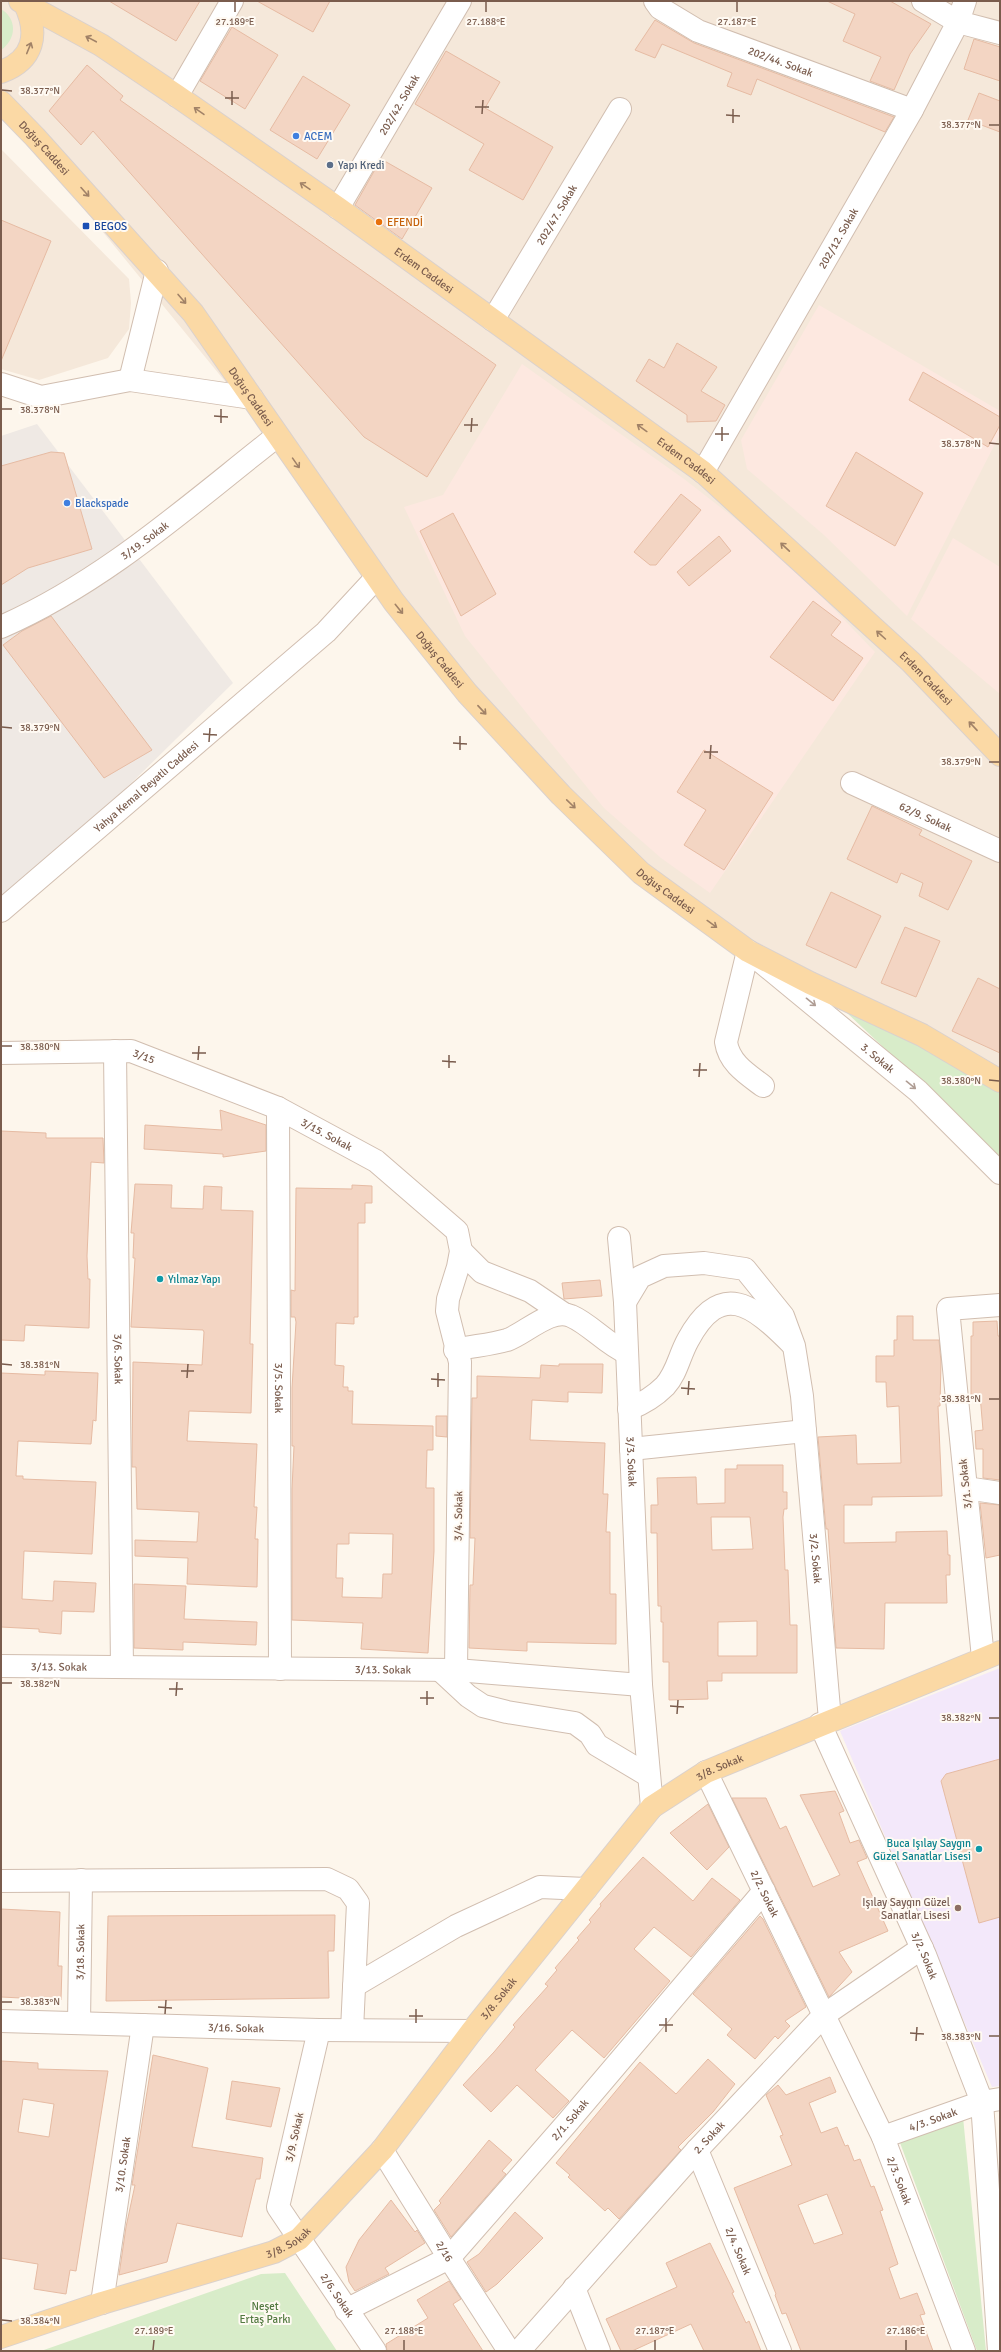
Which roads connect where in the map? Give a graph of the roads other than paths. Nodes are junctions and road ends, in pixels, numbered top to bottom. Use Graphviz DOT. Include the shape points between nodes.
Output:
graph roads {
  1 [pos="232,1"];
  2 [pos="460,1"];
  3 [pos="655,1"];
  4 [pos="923,1"];
  5 [pos="965,1"];
  6 [pos="23,3"];
  7 [pos="958,22"];
  8 [pos="1000,33"];
  9 [pos="1,72"];
  10 [pos="177,96"];
  11 [pos="1,102"];
  12 [pos="620,110"];
  13 [pos="912,110"];
  14 [pos="338,208"];
  15 [pos="157,271"];
  16 [pos="493,320"];
  17 [pos="130,380"];
  18 [pos="1,384"];
  19 [pos="252,398"];
  20 [pos="277,436"];
  21 [pos="703,472"];
  22 [pos="376,578"];
  23 [pos="1,627"];
  24 [pos="1000,755"];
  25 [pos="852,783"];
  26 [pos="1000,851"];
  27 [pos="1,911"];
  28 [pos="748,951"];
  29 [pos="115,1051"];
  30 [pos="1,1053"];
  31 [pos="1000,1082"];
  32 [pos="763,1086"];
  33 [pos="278,1108"];
  34 [pos="1000,1173"];
  35 [pos="619,1238"];
  36 [pos="461,1250"];
  37 [pos="624,1302"];
  38 [pos="1000,1305"];
  39 [pos="564,1314"];
  40 [pos="794,1346"];
  41 [pos="627,1353"];
  42 [pos="457,1356"];
  43 [pos="629,1409"];
  44 [pos="805,1431"];
  45 [pos="631,1448"];
  46 [pos="966,1488"];
  47 [pos="1000,1493"];
  48 [pos="992,1655"];
  49 [pos="1,1666"];
  50 [pos="122,1667"];
  51 [pos="280,1668"];
  52 [pos="448,1670"];
  53 [pos="641,1685"];
  54 [pos="825,1722"];
  55 [pos="706,1772"];
  56 [pos="649,1776"];
  57 [pos="652,1807"];
  58 [pos="81,1880"];
  59 [pos="1,1881"];
  60 [pos="586,1890"];
  61 [pos="764,1891"];
  62 [pos="922,1948"];
  63 [pos="354,1986"];
  64 [pos="824,2015"];
  65 [pos="1,2021"];
  66 [pos="80,2023"];
  67 [pos="143,2025"];
  68 [pos="319,2030"];
  69 [pos="352,2030"];
  70 [pos="472,2031"];
  71 [pos="991,2101"];
  72 [pos="883,2137"];
  73 [pos="382,2150"];
  74 [pos="698,2150"];
  75 [pos="995,2206"];
  76 [pos="299,2239"];
  77 [pos="449,2258"];
  78 [pos="574,2288"];
  79 [pos="102,2303"];
  80 [pos="346,2310"];
  81 [pos="1,2337"];
  82 [pos="375,2351"];
  83 [pos="509,2351"];
  84 [pos="519,2351"];
  85 [pos="599,2351"];
  86 [pos="780,2351"];
  87 [pos="964,2351"];
  88 [pos="999,2351"];
  1 -- 10 [label="street"];
  2 -- 14 [label="street, 202/42. Sokak"];
  3 -- 13 [label="street, 202/44. Sokak" via="660,8 698,31"];
  4 -- 7 [label="street"];
  5 -- 7 [label="street, 202/12. Sokak"];
  9 -- 6 [label="main road, one-way" via="18,64 27,54 32,42 33,29"];
  10 -- 6 [label="main road, one-way" via="101,45"];
  7 -- 8 [label="street"];
  7 -- 13 [label="street, 202/12. Sokak"];
  14 -- 10 [label="main road, one-way"];
  11 -- 15 [label="main road, Doğuş Caddesi, one-way"];
  12 -- 16 [label="street, 202/47. Sokak"];
  13 -- 21 [label="street, 202/12. Sokak"];
  14 -- 16 [label="main road, Erdem Caddesi"];
  15 -- 17 [label="street"];
  15 -- 19 [label="main road, Doğuş Caddesi, one-way" via="193,312"];
  21 -- 16 [label="main road, Erdem Caddesi, one-way"];
  17 -- 18 [label="street" via="42,397"];
  17 -- 19 [label="street"];
  19 -- 20 [label="main road, Doğuş Caddesi"];
  20 -- 22 [label="main road, Doğuş Caddesi, one-way"];
  20 -- 23 [label="street, 3/19. Sokak" via="110,565 39,610"];
  24 -- 21 [label="main road, Erdem Caddesi, one-way" via="911,662"];
  22 -- 27 [label="street, Yahya Kemal Beyatlı Caddesi" via="326,632"];
  22 -- 28 [label="main road, Doğuş Caddesi, one-way" via="467,693 561,795 641,873"];
  25 -- 26 [label="street, 62/9. Sokak"];
  28 -- 31 [label="main road, Doğuş Caddesi" via="922,1035"];
  28 -- 32 [label="street" via="726,1042 728,1053 740,1068"];
  28 -- 34 [label="street, 3. Sokak, one-way" via="918,1091"];
  29 -- 30 [label="street, 3/15"];
  29 -- 33 [label="street, 3/15" via="131,1051"];
  29 -- 50 [label="street, 3/6. Sokak"];
  33 -- 36 [label="street, 3/15. Sokak" via="376,1161 458,1231"];
  33 -- 51 [label="street, 3/5. Sokak"];
  35 -- 37 [label="street, 3/3. Sokak"];
  36 -- 39 [label="street" via="482,1272 530,1290"];
  36 -- 42 [label="street, 3/4. Sokak" via="447,1305"];
  37 -- 40 [label="street, 3/2. Sokak" via="640,1277 664,1266 704,1262 745,1269 783,1316"];
  37 -- 41 [label="street, 3/3. Sokak"];
  38 -- 46 [label="street, 3/1. Sokak" via="948,1309"];
  39 -- 41 [label="street" via="572,1316 612,1347"];
  39 -- 42 [label="street" via="534,1324 508,1340"];
  40 -- 43 [label="street" via="776,1328 740,1303 718,1305 704,1317 688,1341 678,1366 665,1386 645,1402"];
  40 -- 44 [label="street, 3/2. Sokak"];
  41 -- 43 [label="street, 3/3. Sokak"];
  42 -- 52 [label="street, 3/4. Sokak"];
  43 -- 45 [label="street, 3/3. Sokak"];
  44 -- 45 [label="street"];
  44 -- 54 [label="street, 3/2. Sokak"];
  45 -- 53 [label="street, 3/3. Sokak"];
  46 -- 47 [label="street"];
  46 -- 48 [label="street, 3/1. Sokak"];
  48 -- 54 [label="main road, 3/8. Sokak"];
  49 -- 50 [label="street, 3/13. Sokak"];
  50 -- 51 [label="street, 3/13. Sokak"];
  51 -- 52 [label="street, 3/13. Sokak"];
  52 -- 53 [label="street, 3/13. Sokak"];
  52 -- 56 [label="street" via="468,1696 482,1706 575,1723 590,1734 597,1745"];
  53 -- 56 [label="street"];
  54 -- 55 [label="main road, 3/8. Sokak"];
  54 -- 62 [label="street, 3/2. Sokak"];
  55 -- 57 [label="main road, 3/8. Sokak"];
  55 -- 61 [label="street, 2/2. Sokak"];
  56 -- 57 [label="street"];
  57 -- 60 [label="main road, 3/8. Sokak"];
  58 -- 59 [label="street"];
  58 -- 63 [label="street" via="327,1879 348,1889 358,1902"];
  58 -- 66 [label="street, 3/18. Sokak"];
  60 -- 63 [label="street" via="540,1887 456,1926"];
  60 -- 70 [label="main road, 3/8. Sokak"];
  61 -- 64 [label="street, 2/2. Sokak"];
  61 -- 77 [label="street, 2/1. Sokak"];
  62 -- 64 [label="street, 2. Sokak"];
  62 -- 71 [label="street, 3/2. Sokak"];
  63 -- 69 [label="street"];
  64 -- 72 [label="street, 2/3. Sokak"];
  64 -- 74 [label="street, 2. Sokak"];
  65 -- 66 [label="street, 3/16. Sokak"];
  66 -- 67 [label="street, 3/16. Sokak"];
  67 -- 68 [label="street, 3/16. Sokak"];
  67 -- 79 [label="street, 3/10. Sokak"];
  68 -- 69 [label="street, 3/16. Sokak"];
  68 -- 76 [label="street, 3/9. Sokak" via="278,2207"];
  69 -- 70 [label="street, 3/16. Sokak"];
  70 -- 73 [label="main road, 3/8. Sokak"];
  71 -- 72 [label="street, 4/3. Sokak"];
  71 -- 75 [label="street"];
  72 -- 87 [label="street, 2/3. Sokak"];
  73 -- 76 [label="main road, 3/8. Sokak"];
  73 -- 77 [label="street, 2/16"];
  74 -- 78 [label="street, 2. Sokak"];
  74 -- 86 [label="street, 2/4. Sokak"];
  75 -- 88 [label="street"];
  76 -- 79 [label="main road, 3/8. Sokak" via="274,2252"];
  76 -- 80 [label="street, 2/6. Sokak"];
  77 -- 80 [label="street, 2/1. Sokak"];
  77 -- 83 [label="street, 2/16"];
  78 -- 84 [label="street, 2. Sokak"];
  78 -- 85 [label="street"];
  79 -- 81 [label="main road, 3/8. Sokak"];
  80 -- 82 [label="street, 2/6. Sokak"];
}
